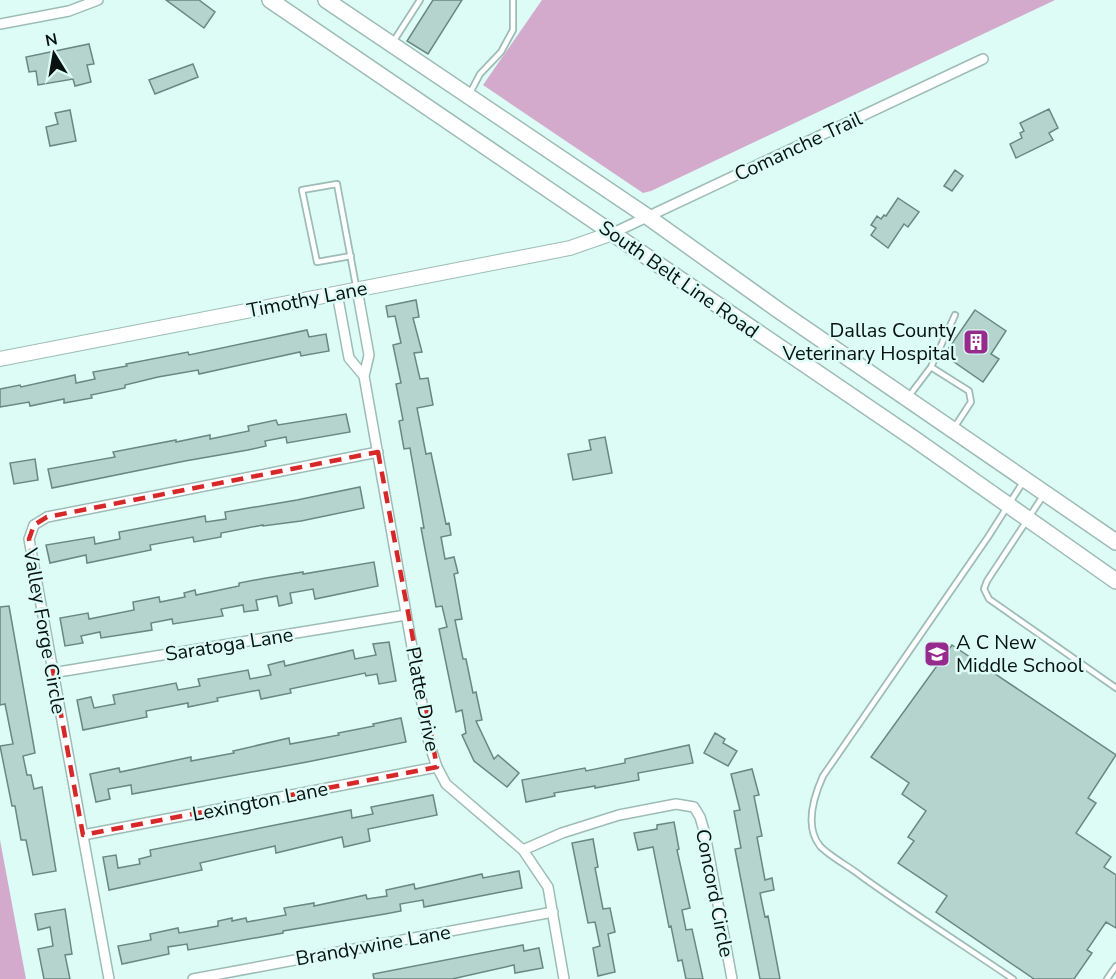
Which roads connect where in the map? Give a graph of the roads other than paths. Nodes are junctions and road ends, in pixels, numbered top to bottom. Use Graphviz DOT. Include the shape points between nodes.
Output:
graph roads {
  1 [pos="98,0"];
  2 [pos="270,0"];
  3 [pos="326,0"];
  4 [pos="420,0"];
  5 [pos="513,0"];
  6 [pos="0,24"];
  7 [pos="392,45"];
  8 [pos="983,59"];
  9 [pos="469,95"];
  10 [pos="648,217"];
  11 [pos="613,233"];
  12 [pos="351,256"];
  13 [pos="357,289"];
  14 [pos="338,293"];
  15 [pos="955,315"];
  16 [pos="0,359"];
  17 [pos="931,367"];
  18 [pos="364,376"];
  19 [pos="907,398"];
  20 [pos="954,430"];
  21 [pos="378,452"];
  22 [pos="1025,479"];
  23 [pos="1046,493"];
  24 [pos="1007,506"];
  25 [pos="1027,520"];
  26 [pos="1116,542"];
  27 [pos="1116,580"];
  28 [pos="406,615"];
  29 [pos="52,673"];
  30 [pos="1116,688"];
  31 [pos="437,767"];
  32 [pos="83,835"];
  33 [pos="523,850"];
  34 [pos="553,912"];
  35 [pos="1116,966"];
  36 [pos="109,979"];
  37 [pos="193,979"];
  38 [pos="564,979"];
  39 [pos="732,979"];
  40 [pos="1013,979"];
  41 [pos="1107,979"];
  1 -- 6 [label="street" via="69,11"];
  2 -- 11 [label="main road, South Belt Line Road"];
  3 -- 7 [label="main road, South Belt Line Road"];
  4 -- 7 [label="lane"];
  5 -- 9 [label="lane" via="513,30"];
  7 -- 9 [label="main road, South Belt Line Road"];
  8 -- 10 [label="street, Comanche Trail"];
  9 -- 10 [label="main road, South Belt Line Road"];
  10 -- 11 [label="street, Comanche Trail"];
  10 -- 19 [label="main road, South Belt Line Road"];
  11 -- 13 [label="street, Timothy Lane" via="570,248"];
  11 -- 24 [label="main road, South Belt Line Road"];
  12 -- 12 [label="lane" via="337,184 302,190 317,262"];
  12 -- 13 [label="lane"];
  13 -- 14 [label="street, Timothy Lane"];
  13 -- 18 [label="street, Platte Drive" via="369,355"];
  14 -- 16 [label="street, Timothy Lane"];
  14 -- 18 [label="street, Platte Drive" via="349,358"];
  15 -- 17 [label="lane"];
  17 -- 19 [label="lane"];
  17 -- 20 [label="lane" via="969,391 971,402"];
  18 -- 21 [label="street, Platte Drive"];
  19 -- 20 [label="main road, South Belt Line Road"];
  20 -- 22 [label="main road, South Belt Line Road"];
  21 -- 28 [label="street, Platte Drive"];
  21 -- 29 [label="street, Valley Forge Circle" via="47,517 34,525 29,539"];
  22 -- 23 [label="main road, South Belt Line Road"];
  22 -- 24 [label="lane"];
  23 -- 25 [label="lane"];
  23 -- 26 [label="main road, South Belt Line Road"];
  24 -- 25 [label="main road, South Belt Line Road"];
  24 -- 40 [label="lane" via="823,776 812,811 820,846"];
  25 -- 27 [label="main road, South Belt Line Road"];
  25 -- 30 [label="lane" via="987,581 984,589 989,599"];
  28 -- 29 [label="street, Saratoga Lane"];
  28 -- 31 [label="street, Platte Drive" via="429,743"];
  29 -- 32 [label="street, Valley Forge Circle"];
  31 -- 32 [label="street, Lexington Lane"];
  31 -- 33 [label="street, Platte Drive" via="446,784"];
  32 -- 36 [label="street, Valley Forge Circle"];
  33 -- 34 [label="street, Platte Drive" via="548,887"];
  33 -- 39 [label="street, Concord Circle" via="619,815 676,804 694,807 705,834"];
  34 -- 37 [label="street, Brandywine Lane"];
  34 -- 38 [label="street, Platte Drive"];
  35 -- 41 [label="lane"];
}
